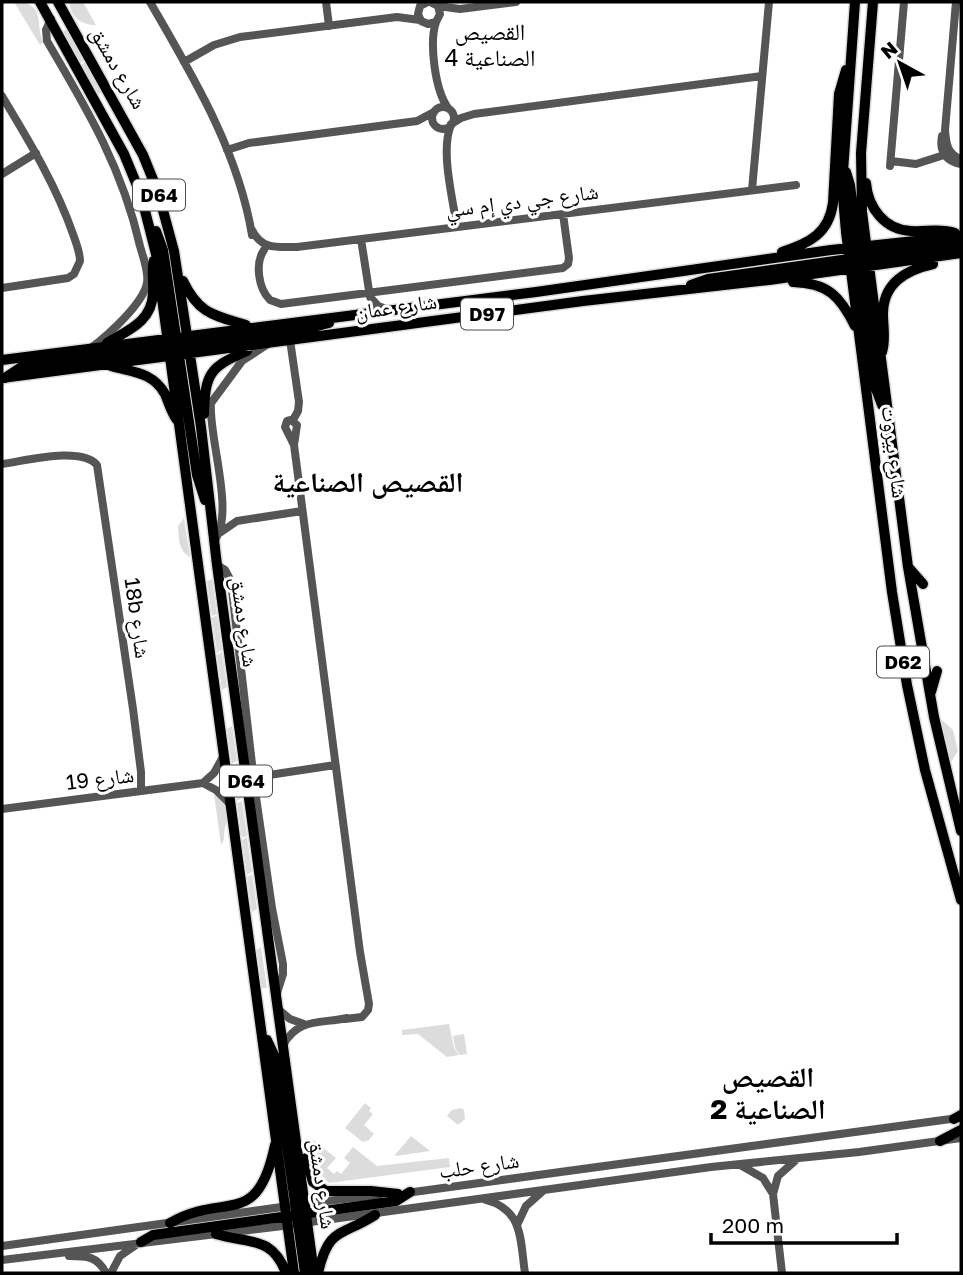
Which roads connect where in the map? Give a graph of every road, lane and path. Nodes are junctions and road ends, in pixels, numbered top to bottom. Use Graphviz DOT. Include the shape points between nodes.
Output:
graph roads {
  1 [pos="58,2"];
  2 [pos="65,2"];
  3 [pos="150,2"];
  4 [pos="326,2"];
  5 [pos="516,2"];
  6 [pos="769,2"];
  7 [pos="855,2"];
  8 [pos="873,2"];
  9 [pos="904,2"];
  10 [pos="956,2"];
  11 [pos="39,3"];
  12 [pos="428,3"];
  13 [pos="460,9"];
  14 [pos="66,16"];
  15 [pos="397,18"];
  16 [pos="51,19"];
  17 [pos="438,19"];
  18 [pos="421,21"];
  19 [pos="329,26"];
  20 [pos="433,46"];
  21 [pos="183,60"];
  22 [pos="850,64"];
  23 [pos="762,76"];
  24 [pos="439,93"];
  25 [pos="2,96"];
  26 [pos="449,110"];
  27 [pos="434,111"];
  28 [pos="474,114"];
  29 [pos="417,121"];
  30 [pos="451,125"];
  31 [pos="436,126"];
  32 [pos="944,130"];
  33 [pos="107,146"];
  34 [pos="227,150"];
  35 [pos="36,153"];
  36 [pos="447,153"];
  37 [pos="860,153"];
  38 [pos="124,154"];
  39 [pos="944,155"];
  40 [pos="961,159"];
  41 [pos="961,164"];
  42 [pos="2,174"];
  43 [pos="796,184"];
  44 [pos="751,190"];
  45 [pos="563,214"];
  46 [pos="149,220"];
  47 [pos="457,227"];
  48 [pos="251,230"];
  49 [pos="961,235"];
  50 [pos="361,239"];
  51 [pos="961,243"];
  52 [pos="297,247"];
  53 [pos="264,250"];
  54 [pos="156,254"];
  55 [pos="956,254"];
  56 [pos="858,257"];
  57 [pos="761,260"];
  58 [pos="178,272"];
  59 [pos="769,280"];
  60 [pos="2,288"];
  61 [pos="680,290"];
  62 [pos="368,293"];
  63 [pos="393,311"];
  64 [pos="344,317"];
  65 [pos="252,327"];
  66 [pos="858,331"];
  67 [pos="290,340"];
  68 [pos="269,344"];
  69 [pos="255,345"];
  70 [pos="179,346"];
  71 [pos="97,347"];
  72 [pos="880,358"];
  73 [pos="2,360"];
  74 [pos="105,364"];
  75 [pos="4,378"];
  76 [pos="887,412"];
  77 [pos="180,424"];
  78 [pos="201,427"];
  79 [pos="2,464"];
  80 [pos="209,509"];
  81 [pos="222,510"];
  82 [pos="303,511"];
  83 [pos="237,521"];
  84 [pos="217,537"];
  85 [pos="216,565"];
  86 [pos="908,567"];
  87 [pos="923,584"];
  88 [pos="937,671"];
  89 [pos="930,695"];
  90 [pos="225,752"];
  91 [pos="253,762"];
  92 [pos="335,765"];
  93 [pos="273,774"];
  94 [pos="203,783"];
  95 [pos="255,790"];
  96 [pos="143,791"];
  97 [pos="952,794"];
  98 [pos="231,806"];
  99 [pos="961,806"];
  100 [pos="2,809"];
  101 [pos="961,831"];
  102 [pos="961,900"];
  103 [pos="276,996"];
  104 [pos="248,1001"];
  105 [pos="278,1009"];
  106 [pos="260,1012"];
  107 [pos="304,1024"];
  108 [pos="263,1035"];
  109 [pos="283,1045"];
  110 [pos="959,1117"];
  111 [pos="961,1130"];
  112 [pos="277,1136"];
  113 [pos="961,1138"];
  114 [pos="940,1141"];
  115 [pos="298,1149"];
  116 [pos="736,1149"];
  117 [pos="798,1158"];
  118 [pos="739,1165"];
  119 [pos="711,1167"];
  120 [pos="782,1171"];
  121 [pos="758,1174"];
  122 [pos="547,1189"];
  123 [pos="410,1192"];
  124 [pos="398,1194"];
  125 [pos="773,1194"];
  126 [pos="483,1199"];
  127 [pos="375,1214"];
  128 [pos="297,1215"];
  129 [pos="170,1223"];
  130 [pos="518,1223"];
  131 [pos="216,1234"];
  132 [pos="141,1242"];
  133 [pos="2,1246"];
  134 [pos="60,1252"];
  135 [pos="2,1260"];
  136 [pos="106,1273"];
  137 [pos="111,1273"];
  138 [pos="286,1273"];
  139 [pos="294,1273"];
  140 [pos="304,1273"];
  141 [pos="316,1273"];
  142 [pos="525,1273"];
  143 [pos="782,1273"];
  1 -- 14 [label="main road, شارع دمشق / D64"];
  2 -- 14 [label="street"];
  3 -- 21 [label="street"];
  4 -- 19 [label="street"];
  5 -- 13 [label="street"];
  6 -- 23 [label="street"];
  7 -- 22 [label="main road"];
  8 -- 37 [label="main road, شارع بيروت / D62"];
  9 -- 39 [label="street" via="891,164 916,164"];
  10 -- 32 [label="street"];
  11 -- 16 [label="main road, شارع دمشق / D64"];
  12 -- 13 [label="street"];
  12 -- 15 [label="street"];
  12 -- 17 [label="street"];
  12 -- 18 [label="street" via="418,14"];
  13 -- 17 [label="street"];
  14 -- 58 [label="main road, شارع دمشق / D64" via="147,164 166,216"];
  15 -- 18 [label="street"];
  15 -- 19 [label="street"];
  16 -- 33 [label="street" via="47,41"];
  16 -- 38 [label="main road, شارع دمشق / D64"];
  17 -- 18 [label="street" via="431,24"];
  17 -- 20 [label="street"];
  18 -- 20 [label="street"];
  19 -- 21 [label="street" via="240,37"];
  20 -- 24 [label="street"];
  21 -- 34 [label="street"];
  22 -- 56 [label="main road" via="844,166"];
  22 -- 57 [label="main road" via="839,89 834,203 829,220 807,243"];
  23 -- 28 [label="street"];
  23 -- 44 [label="street"];
  24 -- 26 [label="street"];
  24 -- 27 [label="street"];
  25 -- 35 [label="street"];
  26 -- 27 [label="street"];
  26 -- 28 [label="street"];
  26 -- 30 [label="street"];
  27 -- 29 [label="street"];
  27 -- 31 [label="street"];
  28 -- 30 [label="street"];
  29 -- 31 [label="street"];
  29 -- 34 [label="street"];
  30 -- 31 [label="street"];
  30 -- 36 [label="street"];
  31 -- 36 [label="street"];
  32 -- 39 [label="street"];
  32 -- 40 [label="street" via="947,147"];
  33 -- 38 [label="main road"];
  33 -- 71 [label="street" via="128,197 147,280 145,290"];
  34 -- 48 [label="street"];
  35 -- 42 [label="street"];
  35 -- 60 [label="street" via="77,247 73,265 61,280"];
  36 -- 47 [label="street"];
  37 -- 49 [label="main road" via="868,196 883,220 905,231 943,230"];
  37 -- 56 [label="main road, شارع بيروت / D62"];
  38 -- 46 [label="main road, شارع دمشق / D64"];
  39 -- 41 [label="street"];
  43 -- 44 [label="street, شارع جي دي إم سي"];
  44 -- 45 [label="street, شارع جي دي إم سي"];
  45 -- 47 [label="street, شارع جي دي إم سي"];
  45 -- 62 [label="street" via="569,258 563,268"];
  46 -- 54 [label="main road, شارع دمشق / D64"];
  46 -- 70 [label="main road" via="162,245"];
  47 -- 50 [label="street, شارع جي دي إم سي"];
  48 -- 52 [label="street, شارع جي دي إم سي" via="270,247"];
  48 -- 53 [label="street"];
  49 -- 56 [label="main road, شارع عمان / D97"];
  50 -- 52 [label="street, شارع جي دي إم سي"];
  50 -- 62 [label="street"];
  51 -- 56 [label="main road"];
  52 -- 53 [label="street, شارع جي دي إم سي"];
  53 -- 62 [label="street" via="258,265 264,294 273,302"];
  54 -- 70 [label="main road, شارع دمشق / D64"];
  54 -- 71 [label="main road" via="148,313 133,329"];
  55 -- 56 [label="main road, شارع عمان / D97"];
  55 -- 72 [label="main road" via="910,270 892,285 884,302 885,344"];
  56 -- 57 [label="main road, شارع عمان / D97"];
  56 -- 59 [label="main road, شارع عمان / D97"];
  56 -- 61 [label="main road" via="708,279"];
  56 -- 66 [label="main road, شارع بيروت / D62"];
  56 -- 72 [label="main road, شارع بيروت / D62"];
  56 -- 76 [label="main road" via="876,389"];
  57 -- 63 [label="main road, شارع عمان / D97"];
  58 -- 65 [label="main road" via="205,311"];
  58 -- 70 [label="main road, شارع دمشق / D64"];
  59 -- 61 [label="main road, شارع عمان / D97"];
  59 -- 66 [label="main road" via="826,288 843,304"];
  61 -- 67 [label="main road, شارع عمان / D97"];
  62 -- 63 [label="street" via="374,303"];
  63 -- 64 [label="main road, شارع عمان / D97"];
  64 -- 65 [label="main road, شارع عمان / D97"];
  64 -- 70 [label="main road" via="306,329"];
  65 -- 70 [label="main road, شارع عمان / D97"];
  66 -- 102 [label="main road, شارع بيروت / D62" via="907,685 927,779"];
  67 -- 68 [label="main road, شارع عمان / D97"];
  67 -- 82 [label="street" via="299,402 293,420 285,427 294,445"];
  68 -- 69 [label="main road, شارع عمان / D97"];
  68 -- 81 [label="street" via="242,361 211,403"];
  69 -- 70 [label="main road, شارع عمان / D97"];
  69 -- 78 [label="main road" via="214,371 205,387"];
  70 -- 71 [label="main road, شارع عمان / D97"];
  70 -- 74 [label="main road, شارع عمان / D97"];
  70 -- 75 [label="main road" via="23,366"];
  70 -- 77 [label="main road, شارع دمشق / D64"];
  70 -- 78 [label="main road, شارع دمشق / D64"];
  70 -- 80 [label="main road" via="197,475"];
  71 -- 73 [label="main road, شارع عمان / D97"];
  72 -- 76 [label="main road, شارع بيروت / D62"];
  74 -- 75 [label="main road, شارع عمان / D97"];
  74 -- 77 [label="main road" via="152,379"];
  76 -- 86 [label="main road, شارع بيروت / D62"];
  77 -- 90 [label="main road, شارع دمشق / D64"];
  78 -- 80 [label="main road, شارع دمشق / D64"];
  79 -- 96 [label="street, 18b شارع" via="79,455 92,459 99,470"];
  80 -- 84 [label="main road, شارع دمشق / D64"];
  81 -- 83 [label="street"];
  81 -- 84 [label="street"];
  82 -- 83 [label="street"];
  82 -- 92 [label="street"];
  83 -- 84 [label="street"];
  84 -- 85 [label="main road, شارع دمشق / D64"];
  85 -- 91 [label="street" via="231,581"];
  85 -- 103 [label="main road, شارع دمشق / D64"];
  86 -- 87 [label="main road"];
  86 -- 89 [label="main road, شارع بيروت / D62"];
  88 -- 89 [label="main road"];
  89 -- 97 [label="main road, شارع بيروت / D62"];
  90 -- 94 [label="street"];
  90 -- 98 [label="main road, شارع دمشق / D64"];
  91 -- 93 [label="street"];
  91 -- 95 [label="street"];
  92 -- 93 [label="street"];
  92 -- 107 [label="street" via="365,1008 345,1019"];
  93 -- 95 [label="street"];
  94 -- 96 [label="street, شارع 19"];
  94 -- 98 [label="street"];
  95 -- 103 [label="street" via="283,964"];
  96 -- 100 [label="street, شارع 19"];
  97 -- 99 [label="street"];
  97 -- 101 [label="main road, شارع بيروت / D62"];
  98 -- 106 [label="main road, شارع دمشق / D64"];
  103 -- 105 [label="main road, شارع دمشق / D64"];
  104 -- 106 [label="main road"];
  105 -- 107 [label="street"];
  105 -- 109 [label="main road, شارع دمشق / D64"];
  106 -- 108 [label="main road, شارع دمشق / D64"];
  107 -- 109 [label="street" via="291,1032"];
  108 -- 112 [label="main road, شارع دمشق / D64"];
  108 -- 128 [label="main road" via="274,1055"];
  109 -- 115 [label="main road, شارع دمشق / D64"];
  110 -- 116 [label="street, شارع حلب"];
  111 -- 114 [label="main road"];
  112 -- 128 [label="main road, شارع دمشق / D64"];
  112 -- 129 [label="main road" via="269,1172 254,1194 240,1204 189,1214"];
  113 -- 114 [label="street, شارع حلب"];
  114 -- 117 [label="street, شارع حلب"];
  115 -- 124 [label="main road" via="306,1158 313,1182 327,1191"];
  115 -- 128 [label="main road, شارع دمشق / D64"];
  116 -- 119 [label="street" via="738,1159"];
  116 -- 123 [label="street, شارع حلب"];
  117 -- 118 [label="street, شارع حلب"];
  117 -- 120 [label="street"];
  118 -- 119 [label="street, شارع حلب"];
  118 -- 121 [label="street"];
  119 -- 122 [label="street, شارع حلب"];
  120 -- 121 [label="street"];
  120 -- 125 [label="street"];
  121 -- 125 [label="street"];
  122 -- 126 [label="street, شارع حلب"];
  122 -- 130 [label="street" via="526,1206"];
  123 -- 124 [label="street, شارع حلب"];
  123 -- 128 [label="main road" via="396,1201"];
  124 -- 128 [label="street, شارع حلب"];
  125 -- 143 [label="street"];
  126 -- 127 [label="street, شارع حلب"];
  126 -- 130 [label="street" via="506,1210"];
  127 -- 128 [label="street, شارع حلب"];
  127 -- 141 [label="main road" via="345,1228 331,1241"];
  128 -- 129 [label="street, شارع حلب"];
  128 -- 131 [label="street, شارع حلب"];
  128 -- 132 [label="main road" via="153,1234"];
  128 -- 139 [label="main road, شارع دمشق / D64"];
  128 -- 140 [label="main road"];
  128 -- 141 [label="main road, شارع دمشق / D64"];
  129 -- 133 [label="street, شارع حلب"];
  130 -- 142 [label="street"];
  131 -- 132 [label="street, شارع حلب"];
  131 -- 138 [label="main road" via="265,1245"];
  132 -- 134 [label="street, شارع حلب"];
  132 -- 137 [label="street" via="120,1256"];
  134 -- 135 [label="street, شارع حلب"];
  134 -- 136 [label="street" via="94,1258"];
}
